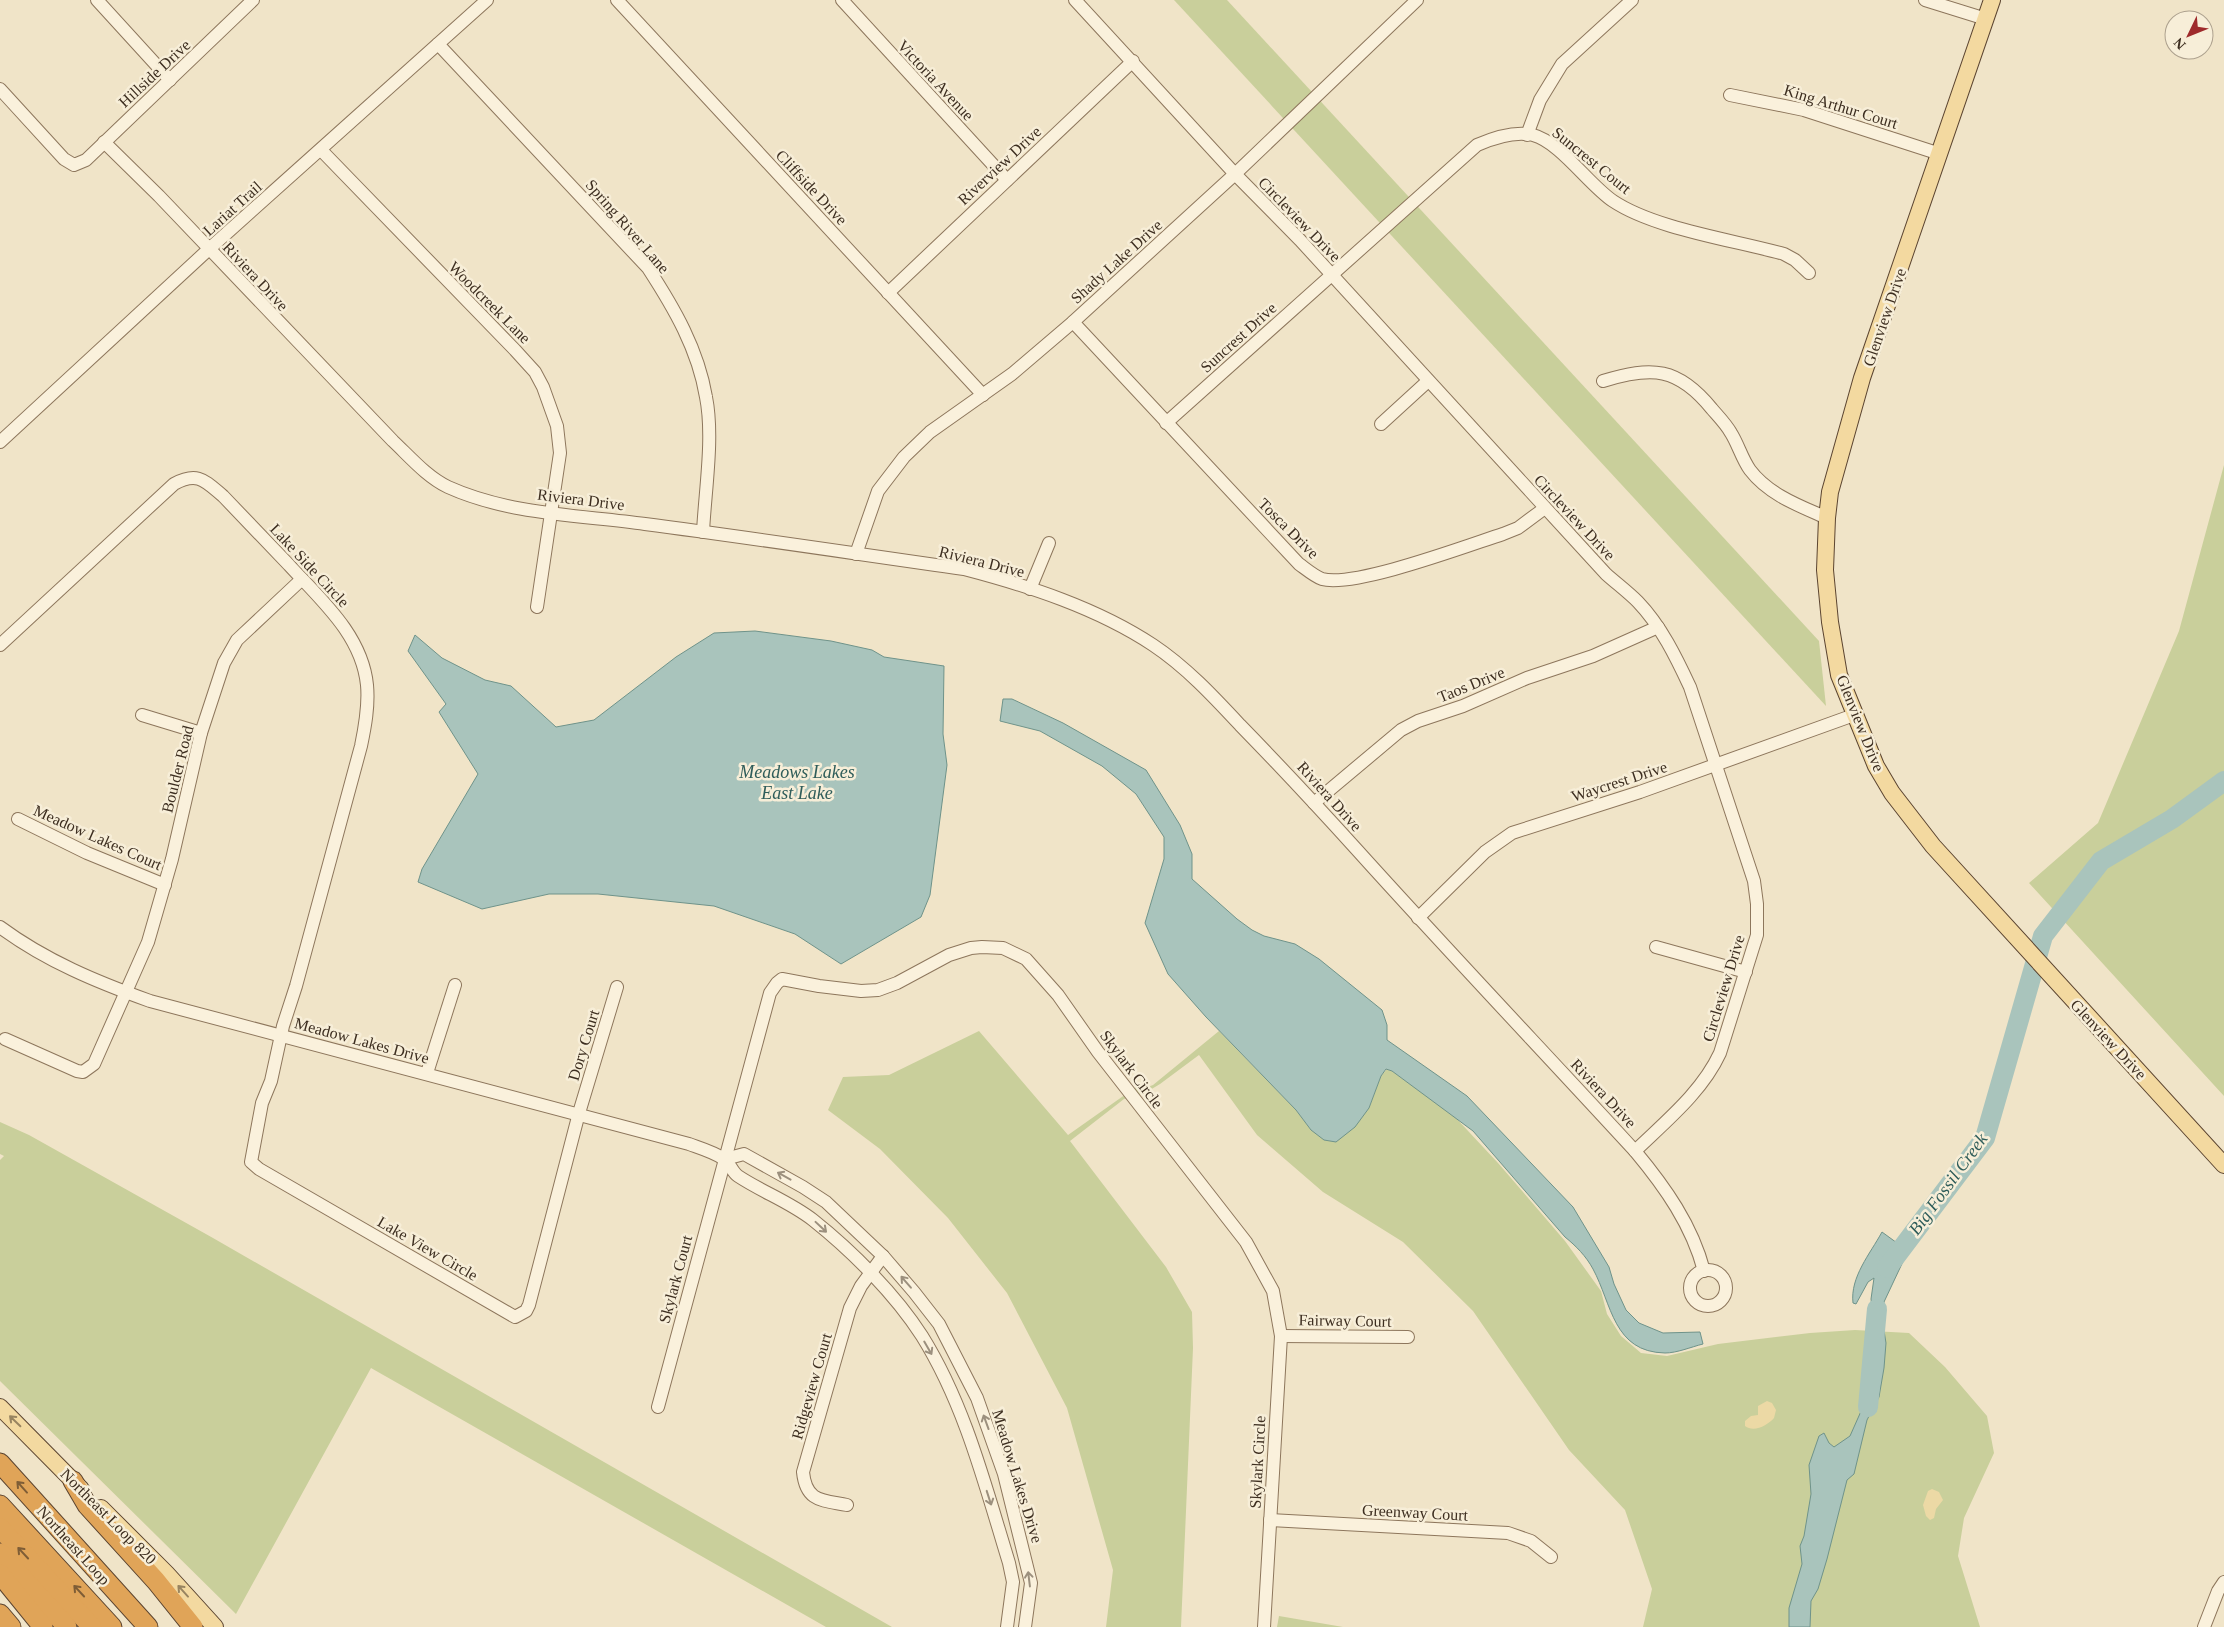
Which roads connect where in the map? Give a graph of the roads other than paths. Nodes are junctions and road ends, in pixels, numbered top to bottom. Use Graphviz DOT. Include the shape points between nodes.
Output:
graph roads {
  1 [pos="97,0"];
  2 [pos="253,0"];
  3 [pos="487,0"];
  4 [pos="617,0"];
  5 [pos="842,0"];
  6 [pos="1075,0"];
  7 [pos="1417,0"];
  8 [pos="1632,0"];
  9 [pos="1925,0"];
  10 [pos="1992,0"];
  11 [pos="1986,18"];
  12 [pos="438,44"];
  13 [pos="1133,61"];
  14 [pos="170,80"];
  15 [pos="0,89"];
  16 [pos="1730,94"];
  17 [pos="1528,135"];
  18 [pos="104,142"];
  19 [pos="322,150"];
  20 [pos="1940,154"];
  21 [pos="1235,174"];
  22 [pos="1007,180"];
  23 [pos="209,250"];
  24 [pos="1809,273"];
  25 [pos="1332,275"];
  26 [pos="888,293"];
  27 [pos="1073,322"];
  28 [pos="1428,381"];
  29 [pos="1603,381"];
  30 [pos="983,395"];
  31 [pos="1166,423"];
  32 [pos="1381,424"];
  33 [pos="0,442"];
  34 [pos="1545,508"];
  35 [pos="551,513"];
  36 [pos="1827,518"];
  37 [pos="703,532"];
  38 [pos="1049,543"];
  39 [pos="856,554"];
  40 [pos="302,579"];
  41 [pos="1030,589"];
  42 [pos="537,607"];
  43 [pos="1658,627"];
  44 [pos="0,645"];
  45 [pos="142,715"];
  46 [pos="1854,715"];
  47 [pos="201,734"];
  48 [pos="1716,765"];
  49 [pos="1314,803"];
  50 [pos="18,819"];
  51 [pos="165,885"];
  52 [pos="1418,918"];
  53 [pos="0,927"];
  54 [pos="1656,947"];
  55 [pos="1746,972"];
  56 [pos="455,985"];
  57 [pos="617,987"];
  58 [pos="126,993"];
  59 [pos="281,1035"];
  60 [pos="5,1039"];
  61 [pos="427,1073"];
  62 [pos="579,1113"];
  63 [pos="1636,1151"];
  64 [pos="725,1159"];
  65 [pos="2224,1165"];
  66 [pos="883,1256"];
  67 [pos="1704,1271"];
  68 [pos="870,1272"];
  69 [pos="1281,1336"];
  70 [pos="1408,1337"];
  71 [pos="0,1407"];
  72 [pos="658,1407"];
  73 [pos="0,1463"];
  74 [pos="73,1481"];
  75 [pos="847,1504"];
  76 [pos="0,1506"];
  77 [pos="1270,1520"];
  78 [pos="0,1528"];
  79 [pos="0,1553"];
  80 [pos="1551,1557"];
  81 [pos="0,1574"];
  82 [pos="2224,1582"];
  83 [pos="0,1614"];
  84 [pos="11,1627"];
  85 [pos="43,1627"];
  86 [pos="67,1627"];
  87 [pos="92,1627"];
  88 [pos="112,1627"];
  89 [pos="148,1627"];
  90 [pos="193,1627"];
  91 [pos="216,1627"];
  92 [pos="1007,1627"];
  93 [pos="1025,1627"];
  94 [pos="1264,1627"];
  95 [pos="2204,1627"];
  1 -- 14 [label="street"];
  2 -- 14 [label="street, Hillside Drive"];
  3 -- 12 [label="street, Lariat Trail"];
  4 -- 26 [label="street, Cliffside Drive"];
  5 -- 22 [label="street, Victoria Avenue"];
  6 -- 13 [label="street, Circleview Drive"];
  7 -- 21 [label="street, Shady Lake Drive"];
  8 -- 17 [label="street" via="1562,64 1540,100"];
  9 -- 11 [label="street"];
  10 -- 11 [label="main road, Glenview Drive"];
  11 -- 20 [label="main road, Glenview Drive"];
  12 -- 19 [label="street, Lariat Trail"];
  12 -- 37 [label="street, Spring River Lane" via="648,268 668,299 695,357 707,398 709,436"];
  13 -- 21 [label="street, Circleview Drive"];
  13 -- 22 [label="street, Riverview Drive"];
  14 -- 18 [label="street, Hillside Drive"];
  15 -- 18 [label="street, Hillside Drive" via="64,159 74,165 86,160"];
  16 -- 20 [label="street, King Arthur Court" via="1804,110"];
  17 -- 24 [label="street, Suncrest Court" via="1542,139 1614,202 1652,219 1784,254"];
  17 -- 25 [label="street, Suncrest Court" via="1506,136 1478,145"];
  18 -- 23 [label="street, Riviera Drive"];
  19 -- 23 [label="street, Lariat Trail"];
  19 -- 35 [label="street, Woodcreek Lane" via="535,372 557,426 560,453"];
  20 -- 36 [label="main road, Glenview Drive" via="1862,378 1830,492"];
  21 -- 25 [label="street, Circleview Drive"];
  21 -- 27 [label="street, Shady Lake Drive"];
  22 -- 26 [label="street, Riverview Drive"];
  23 -- 33 [label="street, Lariat Trail"];
  23 -- 35 [label="street, Riviera Drive" via="393,442 432,476 447,486 478,498"];
  25 -- 28 [label="street, Circleview Drive"];
  25 -- 31 [label="street, Suncrest Drive"];
  26 -- 30 [label="street, Cliffside Drive"];
  27 -- 30 [label="street, Shady Lake Drive"];
  27 -- 31 [label="street, Tosca Drive"];
  28 -- 32 [label="street"];
  28 -- 34 [label="street, Circleview Drive"];
  29 -- 36 [label="street" via="1631,372 1662,373 1682,381 1708,404 1730,431 1749,469 1762,483 1793,503"];
  30 -- 39 [label="street, Shady Lake Drive" via="930,432 887,477 878,491"];
  31 -- 34 [label="street, Tosca Drive" via="1299,564 1321,579 1340,581 1377,574 1494,537 1518,528"];
  34 -- 43 [label="street, Circleview Drive"];
  35 -- 37 [label="street, Riviera Drive"];
  35 -- 42 [label="street, Woodcreek Lane"];
  36 -- 46 [label="main road, Glenview Drive" via="1825,570 1830,622 1839,675"];
  37 -- 39 [label="street, Riviera Drive"];
  38 -- 41 [label="street"];
  39 -- 41 [label="street, Riviera Drive" via="964,569"];
  40 -- 44 [label="street, Lake Side Circle" via="223,496 200,478 184,479 174,484"];
  40 -- 47 [label="street, Boulder Road" via="237,640 224,663"];
  40 -- 59 [label="street, Lake Side Circle" via="331,609 359,656 367,685 366,722"];
  41 -- 49 [label="street, Riviera Drive" via="1132,632 1179,664"];
  43 -- 48 [label="street, Circleview Drive" via="1690,687"];
  43 -- 49 [label="street, Taos Drive" via="1593,656 1418,721 1401,730"];
  45 -- 47 [label="street"];
  46 -- 48 [label="street, Waycrest Drive"];
  46 -- 65 [label="main road, Glenview Drive" via="1876,766 1892,793 1934,846"];
  47 -- 51 [label="street, Boulder Road"];
  48 -- 52 [label="street, Waycrest Drive" via="1512,833 1485,852"];
  48 -- 55 [label="street, Circleview Drive" via="1754,882 1758,934"];
  49 -- 52 [label="street, Riviera Drive"];
  50 -- 51 [label="street, Meadow Lakes Court" via="87,853"];
  51 -- 58 [label="street, Boulder Road" via="148,942"];
  52 -- 63 [label="street, Riviera Drive"];
  53 -- 58 [label="street, Meadow Lakes Drive" via="45,956"];
  54 -- 55 [label="street"];
  55 -- 63 [label="street, Circleview Drive" via="1713,1068"];
  56 -- 61 [label="street"];
  57 -- 62 [label="street, Dory Court"];
  58 -- 59 [label="street, Meadow Lakes Drive"];
  58 -- 60 [label="street, Boulder Road" via="94,1064 83,1072"];
  59 -- 61 [label="street, Meadow Lakes Drive"];
  59 -- 62 [label="street, Lake View Circle" via="262,1102 251,1162 515,1317 530,1305"];
  61 -- 62 [label="street, Meadow Lakes Drive"];
  62 -- 64 [label="street, Meadow Lakes Drive" via="689,1144"];
  63 -- 67 [label="street, Riviera Drive" via="1678,1211 1698,1249"];
  66 -- 64 [label="street, Meadow Lakes Drive, one-way" via="826,1202 803,1187 744,1154"];
  64 -- 68 [label="street, Meadow Lakes Drive, one-way" via="736,1175 813,1220"];
  64 -- 69 [label="street, Skylark Circle" via="770,993 776,983 782,979 840,990 878,990 897,984 949,955 982,947 1003,948 1026,959 1058,995 1098,1052 1246,1242 1273,1291"];
  64 -- 72 [label="street, Skylark Court"];
  66 -- 68 [label="street, Ridgeview Court"];
  93 -- 66 [label="street, Meadow Lakes Drive, one-way" via="1031,1583 1025,1553 1004,1474 977,1398 939,1324"];
  68 -- 75 [label="street, Ridgeview Court" via="850,1308 803,1472 808,1493 818,1499"];
  68 -- 92 [label="street, Meadow Lakes Drive, one-way" via="921,1335 958,1407 1009,1563 1013,1582"];
  69 -- 70 [label="street, Fairway Court"];
  69 -- 77 [label="street, Skylark Circle"];
  74 -- 71 [label="main road, Northeast Loop 820, one-way"];
  89 -- 73 [label="highway, Northeast Loop, one-way"];
  74 -- 90 [label="highway" via="87,1505"];
  91 -- 74 [label="main road, Northeast Loop 820, one-way" via="166,1572"];
  88 -- 76 [label="highway, one-way"];
  77 -- 80 [label="street, Greenway Court" via="1508,1533 1531,1540"];
  77 -- 94 [label="street, Skylark Circle"];
  87 -- 78 [label="highway, one-way"];
  79 -- 86 [label="highway"];
  81 -- 85 [label="highway"];
  82 -- 95 [label="street"];
  83 -- 84 [label="highway"];
}
